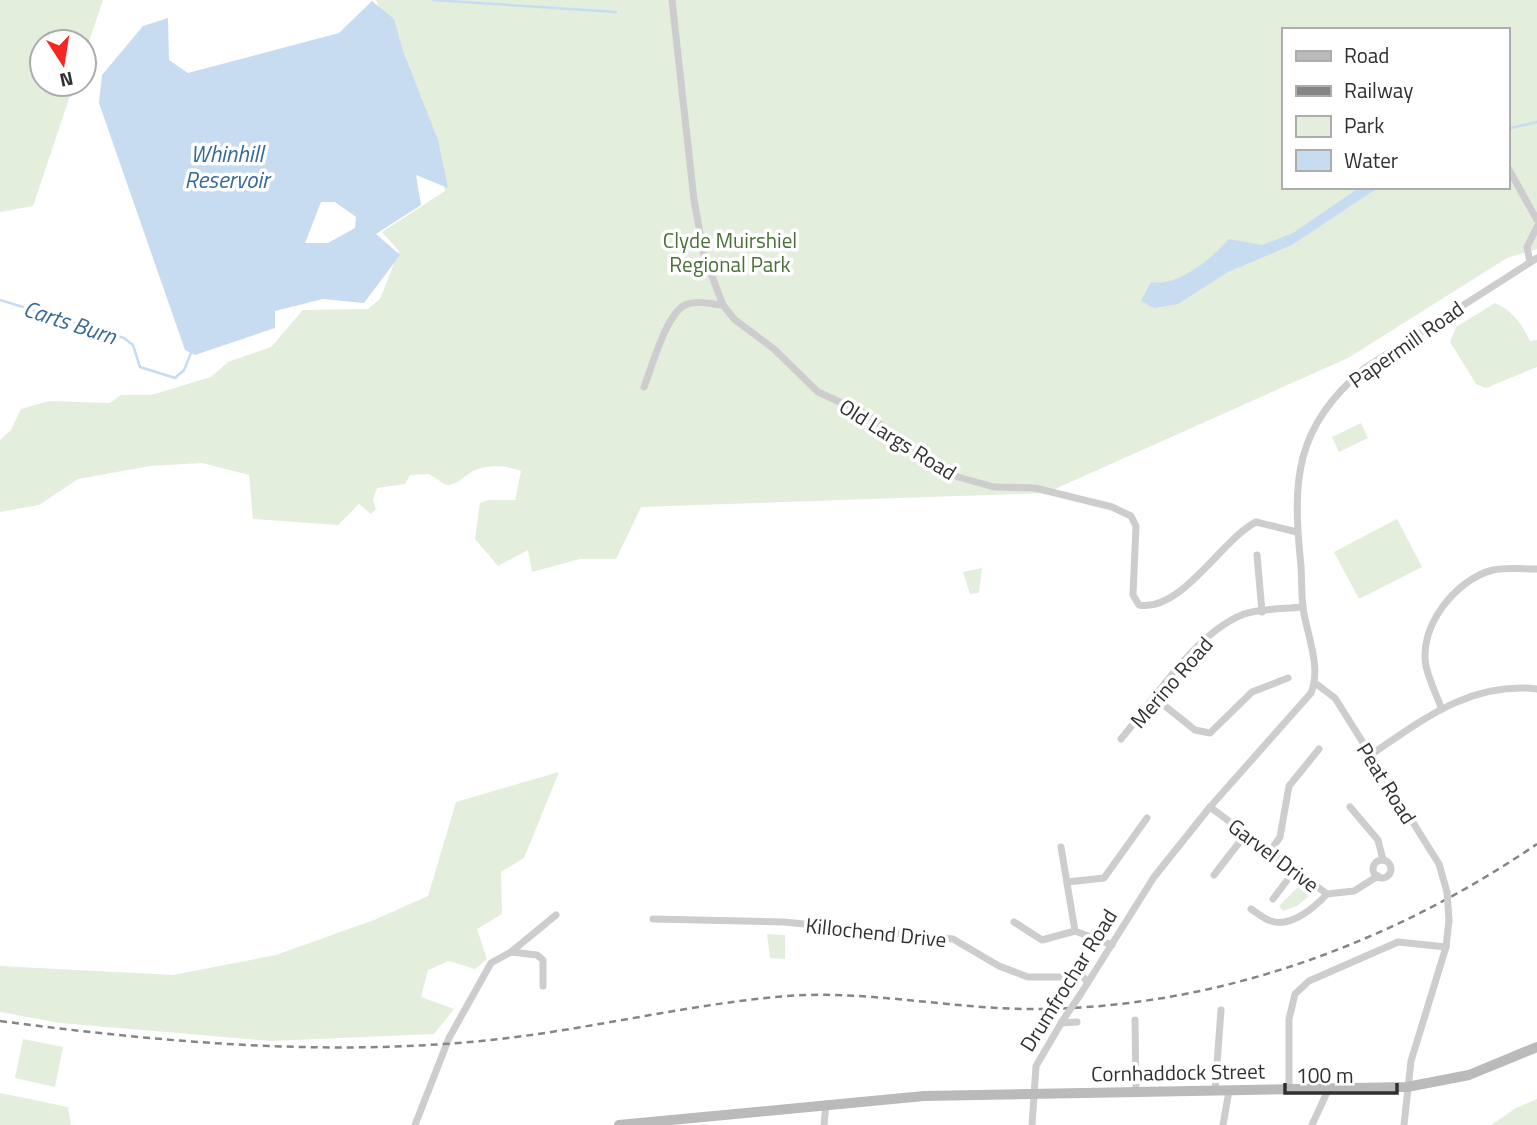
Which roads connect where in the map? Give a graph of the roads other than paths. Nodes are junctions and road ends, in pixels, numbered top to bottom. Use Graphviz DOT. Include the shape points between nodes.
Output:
graph roads {
  1 [pos="672,0"];
  2 [pos="1509,170"];
  3 [pos="1537,220"];
  4 [pos="1537,227"];
  5 [pos="1533,260"];
  6 [pos="723,305"];
  7 [pos="644,387"];
  8 [pos="1297,532"];
  9 [pos="1257,555"];
  10 [pos="1537,569"];
  11 [pos="1303,607"];
  12 [pos="1262,611"];
  13 [pos="1288,678"];
  14 [pos="1315,683"];
  15 [pos="1537,689"];
  16 [pos="1155,698"];
  17 [pos="1441,707"];
  18 [pos="1121,740"];
  19 [pos="1318,749"];
  20 [pos="1369,756"];
  21 [pos="1210,807"];
  22 [pos="1350,807"];
  23 [pos="1147,818"];
  24 [pos="1245,835"];
  25 [pos="1061,846"];
  26 [pos="1269,853"];
  27 [pos="1383,860"];
  28 [pos="1294,871"];
  29 [pos="1214,875"];
  30 [pos="1378,876"];
  31 [pos="1067,882"];
  32 [pos="1327,894"];
  33 [pos="1273,899"];
  34 [pos="1251,909"];
  35 [pos="556,915"];
  36 [pos="653,919"];
  37 [pos="1014,922"];
  38 [pos="1075,931"];
  39 [pos="1112,944"];
  40 [pos="1446,947"];
  41 [pos="512,952"];
  42 [pos="1088,982"];
  43 [pos="543,986"];
  44 [pos="1221,1010"];
  45 [pos="1135,1020"];
  46 [pos="1062,1022"];
  47 [pos="1077,1023"];
  48 [pos="1537,1047"];
  49 [pos="1407,1087"];
  50 [pos="1328,1088"];
  51 [pos="1289,1089"];
  52 [pos="1136,1091"];
  53 [pos="1215,1091"];
  54 [pos="1229,1091"];
  55 [pos="1034,1096"];
  56 [pos="826,1104"];
  57 [pos="415,1125"];
  58 [pos="618,1125"];
  59 [pos="824,1125"];
  60 [pos="1032,1125"];
  61 [pos="1223,1125"];
  62 [pos="1312,1125"];
  63 [pos="1404,1125"];
  1 -- 6 [label="street, Old Largs Road" via="694,200 704,255"];
  2 -- 3 [label="street"];
  4 -- 5 [label="street" via="1527,247"];
  5 -- 8 [label="street, Papermill Road" via="1345,385 1328,407 1299,465"];
  6 -- 7 [label="street" via="694,303 671,318"];
  6 -- 8 [label="street, Old Largs Road" via="818,392 866,414 958,477 994,488 1035,488 1123,510 1136,526 1133,595 1139,605 1165,600 1188,584 1244,528 1256,522"];
  8 -- 11 [label="street"];
  9 -- 12 [label="street"];
  10 -- 17 [label="street" via="1495,569 1467,583 1447,601 1426,645 1425,664"];
  11 -- 12 [label="street, Merino Road"];
  11 -- 14 [label="street"];
  12 -- 16 [label="street, Merino Road" via="1235,619 1210,635"];
  13 -- 16 [label="street" via="1252,692 1210,733 1195,730"];
  14 -- 20 [label="street, Peat Road" via="1335,698"];
  14 -- 21 [label="street, Drumfrochar Road" via="1305,702"];
  15 -- 17 [label="street" via="1520,687 1473,695"];
  16 -- 18 [label="street, Merino Road"];
  17 -- 20 [label="street"];
  19 -- 26 [label="street" via="1289,786 1280,837"];
  20 -- 40 [label="street, Peat Road, bridge" via="1439,864 1447,892"];
  21 -- 24 [label="street, Garvel Drive"];
  21 -- 39 [label="street, Drumfrochar Road" via="1154,877"];
  22 -- 27 [label="street" via="1378,839"];
  23 -- 31 [label="street" via="1104,878"];
  24 -- 26 [label="street, Garvel Drive"];
  24 -- 29 [label="street"];
  25 -- 31 [label="street"];
  26 -- 28 [label="street, Garvel Drive"];
  27 -- 30 [label="street" via="1373,866"];
  27 -- 30 [label="street" via="1390,871"];
  28 -- 32 [label="street, Garvel Drive"];
  28 -- 33 [label="street"];
  30 -- 32 [label="street, Garvel Drive" via="1354,891"];
  31 -- 38 [label="street"];
  32 -- 34 [label="street" via="1313,909 1285,921 1270,921"];
  35 -- 41 [label="street"];
  36 -- 42 [label="street, Killochend Drive" via="784,922 953,939 1028,977 1083,977"];
  37 -- 38 [label="street" via="1042,940"];
  38 -- 39 [label="street"];
  39 -- 42 [label="street, Drumfrochar Road"];
  40 -- 49 [label="street, Peat Road"];
  40 -- 51 [label="street" via="1398,942 1310,981 1295,994 1289,1019"];
  41 -- 43 [label="street" via="543,960"];
  41 -- 57 [label="street" via="491,963 449,1038"];
  42 -- 46 [label="street, Drumfrochar Road, bridge"];
  44 -- 53 [label="street"];
  45 -- 52 [label="street"];
  46 -- 47 [label="street"];
  46 -- 55 [label="street, Drumfrochar Road" via="1036,1066"];
  48 -- 49 [label="main road, Cornhaddock Street" via="1469,1075"];
  49 -- 50 [label="main road, Cornhaddock Street"];
  49 -- 63 [label="street, Peat Road"];
  50 -- 51 [label="main road, Cornhaddock Street"];
  50 -- 62 [label="street"];
  51 -- 54 [label="main road, Cornhaddock Street"];
  52 -- 53 [label="main road, Cornhaddock Street"];
  52 -- 55 [label="main road, Cornhaddock Street"];
  53 -- 54 [label="main road, Cornhaddock Street"];
  54 -- 61 [label="street"];
  55 -- 56 [label="main road" via="924,1096"];
  55 -- 60 [label="street, Drumfrochar Road"];
  56 -- 58 [label="main road"];
  56 -- 59 [label="street"];
}
